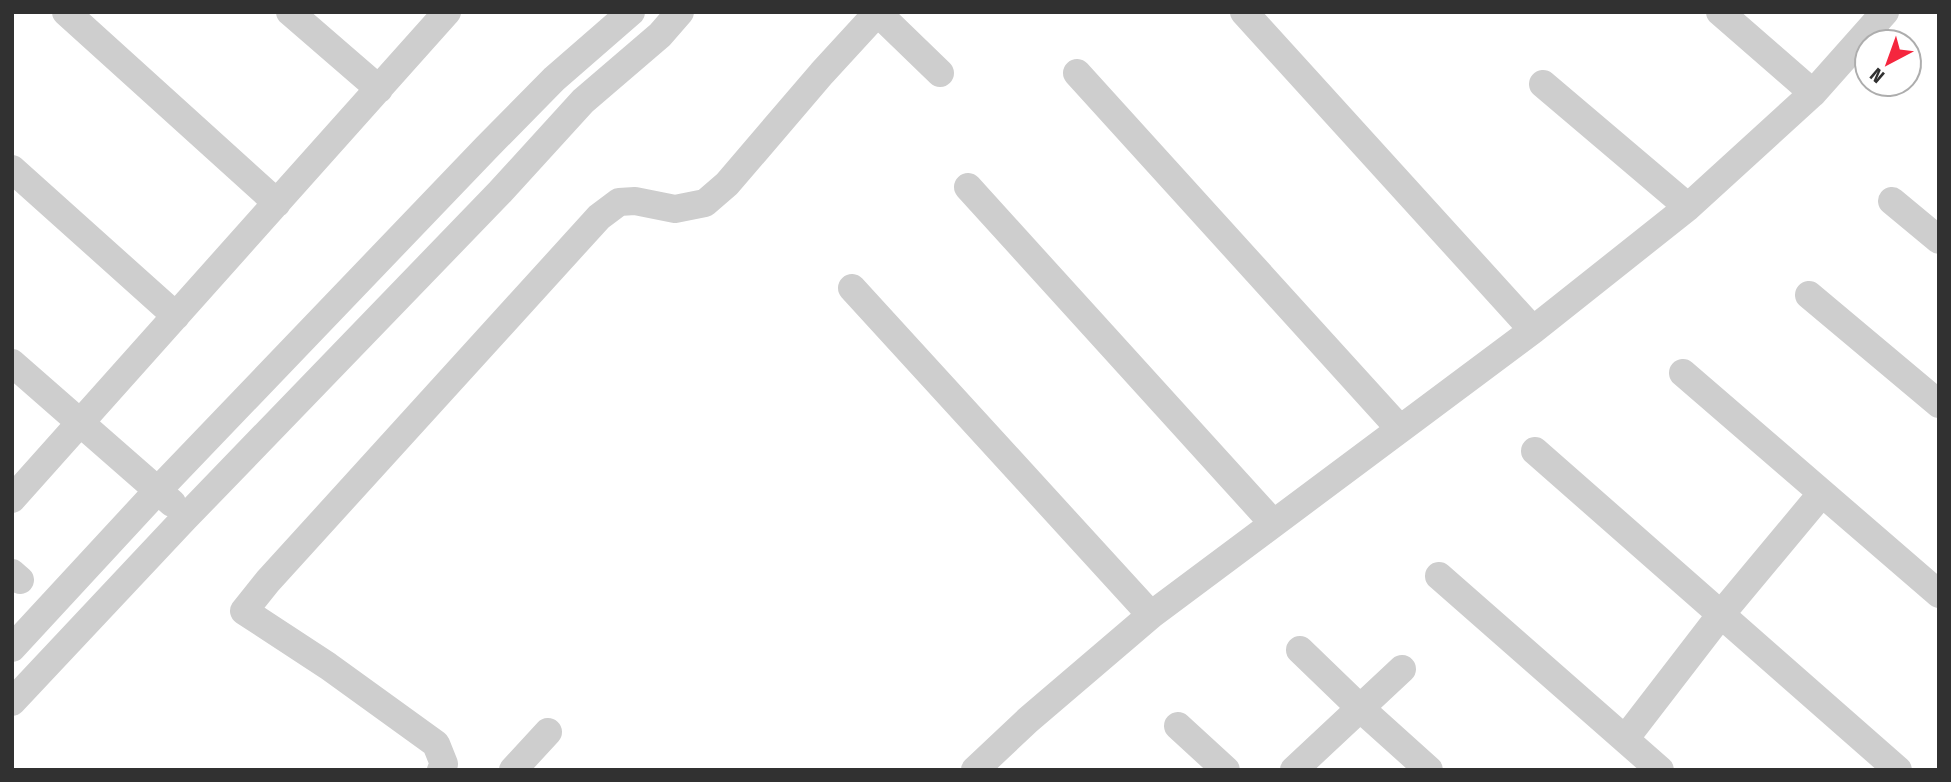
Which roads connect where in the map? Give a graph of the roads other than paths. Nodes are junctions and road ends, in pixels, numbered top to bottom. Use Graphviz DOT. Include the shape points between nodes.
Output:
graph roads {
  1 [pos="66,12"];
  2 [pos="290,12"];
  3 [pos="447,12"];
  4 [pos="631,12"];
  5 [pos="680,12"];
  6 [pos="878,12"];
  7 [pos="1244,12"];
  8 [pos="1720,12"];
  9 [pos="1885,12"];
  10 [pos="940,73"];
  11 [pos="1077,74"];
  12 [pos="1543,84"];
  13 [pos="379,89"];
  14 [pos="1813,93"];
  15 [pos="487,147"];
  16 [pos="12,169"];
  17 [pos="516,175"];
  18 [pos="968,187"];
  19 [pos="438,198"];
  20 [pos="1892,201"];
  21 [pos="277,203"];
  22 [pos="1688,206"];
  23 [pos="468,225"];
  24 [pos="1939,240"];
  25 [pos="852,289"];
  26 [pos="1809,295"];
  27 [pos="176,316"];
  28 [pos="1533,330"];
  29 [pos="12,363"];
  30 [pos="1683,373"];
  31 [pos="1939,404"];
  32 [pos="80,423"];
  33 [pos="1400,429"];
  34 [pos="1535,451"];
  35 [pos="158,491"];
  36 [pos="1822,493"];
  37 [pos="12,499"];
  38 [pos="187,517"];
  39 [pos="1273,523"];
  40 [pos="1439,576"];
  41 [pos="1939,594"];
  42 [pos="1722,613"];
  43 [pos="1151,615"];
  44 [pos="12,648"];
  45 [pos="1300,650"];
  46 [pos="1402,669"];
  47 [pos="12,702"];
  48 [pos="1359,707"];
  49 [pos="1178,726"];
  50 [pos="548,732"];
  51 [pos="1625,739"];
  52 [pos="441,770"];
  53 [pos="513,770"];
  54 [pos="975,770"];
  55 [pos="1226,770"];
  56 [pos="1294,770"];
  57 [pos="1429,770"];
  58 [pos="1660,770"];
  59 [pos="1898,770"];
  1 -- 21 [label="street"];
  2 -- 13 [label="street"];
  3 -- 13 [label="street"];
  4 -- 15 [label="street" via="554,79"];
  5 -- 17 [label="street" via="583,102"];
  6 -- 10 [label="street"];
  6 -- 52 [label="street" via="727,184 705,203 675,209 619,202 599,217 244,611 436,744 444,764"];
  7 -- 28 [label="street"];
  8 -- 14 [label="street"];
  9 -- 14 [label="street"];
  11 -- 33 [label="street"];
  12 -- 22 [label="street"];
  13 -- 21 [label="street"];
  14 -- 22 [label="street"];
  15 -- 17 [label="street"];
  15 -- 19 [label="street"];
  16 -- 27 [label="street"];
  17 -- 23 [label="street"];
  18 -- 39 [label="street"];
  19 -- 23 [label="street"];
  19 -- 35 [label="street"];
  20 -- 24 [label="street"];
  21 -- 27 [label="street"];
  22 -- 28 [label="street"];
  23 -- 38 [label="street"];
  25 -- 43 [label="street"];
  26 -- 31 [label="street"];
  27 -- 32 [label="street"];
  28 -- 33 [label="street"];
  29 -- 32 [label="street"];
  30 -- 36 [label="street"];
  32 -- 35 [label="street"];
  32 -- 37 [label="street"];
  33 -- 39 [label="street"];
  34 -- 42 [label="street"];
  35 -- 38 [label="street"];
  35 -- 44 [label="street"];
  36 -- 41 [label="street"];
  36 -- 42 [label="street"];
  38 -- 47 [label="street"];
  39 -- 43 [label="street"];
  40 -- 51 [label="street"];
  42 -- 51 [label="street"];
  42 -- 59 [label="street"];
  43 -- 54 [label="street"];
  45 -- 48 [label="street"];
  46 -- 48 [label="street"];
  48 -- 56 [label="street"];
  48 -- 57 [label="street"];
  49 -- 55 [label="street"];
  50 -- 53 [label="street"];
  51 -- 58 [label="street"];
}
